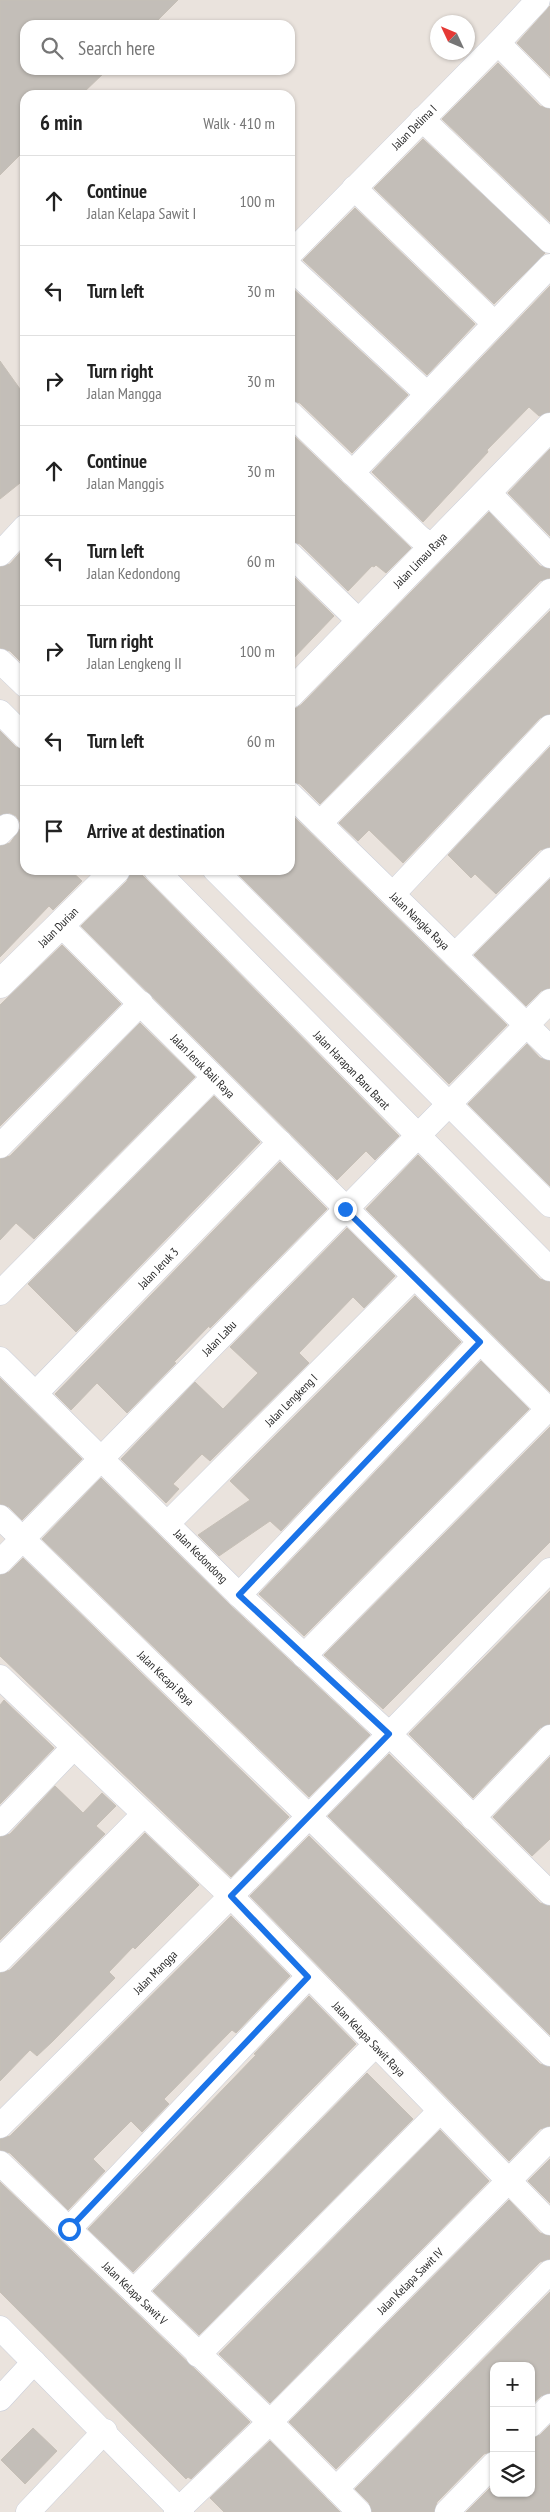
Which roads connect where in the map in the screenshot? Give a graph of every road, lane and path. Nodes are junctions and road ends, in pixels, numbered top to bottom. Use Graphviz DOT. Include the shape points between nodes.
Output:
graph roads {
  1 [pos="538,0"];
  2 [pos="498,43"];
  3 [pos="550,96"];
  4 [pos="422,119"];
  5 [pos="354,188"];
  6 [pos="550,241"];
  7 [pos="295,249"];
  8 [pos="550,266"];
  9 [pos="295,272"];
  10 [pos="494,323"];
  11 [pos="426,393"];
  12 [pos="295,419"];
  13 [pos="550,427"];
  14 [pos="352,473"];
  15 [pos="487,491"];
  16 [pos="20,536"];
  17 [pos="433,546"];
  18 [pos="0,554"];
  19 [pos="550,556"];
  20 [pos="295,559"];
  21 [pos="550,591"];
  22 [pos="360,622"];
  23 [pos="0,661"];
  24 [pos="20,680"];
  25 [pos="295,689"];
  26 [pos="0,712"];
  27 [pos="550,726"];
  28 [pos="20,732"];
  29 [pos="295,799"];
  30 [pos="320,823"];
  31 [pos="550,860"];
  32 [pos="111,875"];
  33 [pos="161,875"];
  34 [pos="220,875"];
  35 [pos="393,894"];
  36 [pos="61,924"];
  37 [pos="456,955"];
  38 [pos="0,984"];
  39 [pos="550,1002"];
  40 [pos="141,1003"];
  41 [pos="526,1025"];
  42 [pos="550,1048"];
  43 [pos="214,1077"];
  44 [pos="450,1102"];
  45 [pos="416,1136"];
  46 [pos="280,1142"];
  47 [pos="0,1146"];
  48 [pos="550,1205"];
  49 [pos="345,1209"];
  50 [pos="550,1269"];
  51 [pos="414,1277"];
  52 [pos="0,1293"];
  53 [pos="480,1342"];
  54 [pos="0,1358"];
  55 [pos="36,1393"];
  56 [pos="549,1410"];
  57 [pos="102,1458"];
  58 [pos="0,1517"];
  59 [pos="168,1523"];
  60 [pos="22,1539"];
  61 [pos="0,1562"];
  62 [pos="550,1570"];
  63 [pos="239,1595"];
  64 [pos="304,1656"];
  65 [pos="2,1684"];
  66 [pos="389,1734"];
  67 [pos="550,1737"];
  68 [pos="74,1747"];
  69 [pos="144,1814"];
  70 [pos="309,1816"];
  71 [pos="473,1818"];
  72 [pos="0,1824"];
  73 [pos="547,1883"];
  74 [pos="231,1896"];
  75 [pos="0,1960"];
  76 [pos="308,1977"];
  77 [pos="375,2045"];
  78 [pos="550,2054"];
  79 [pos="440,2112"];
  80 [pos="0,2126"];
  81 [pos="550,2139"];
  82 [pos="0,2163"];
  83 [pos="508,2181"];
  84 [pos="550,2223"];
  85 [pos="69,2229"];
  86 [pos="550,2272"];
  87 [pos="134,2291"];
  88 [pos="0,2328"];
  89 [pos="198,2355"];
  90 [pos="34,2362"];
  91 [pos="0,2399"];
  92 [pos="550,2406"];
  93 [pos="535,2421"];
  94 [pos="270,2422"];
  95 [pos="105,2431"];
  96 [pos="490,2468"];
  97 [pos="336,2489"];
  98 [pos="179,2511"];
  99 [pos="28,2512"];
  100 [pos="358,2512"];
  101 [pos="448,2512"];
  1 -- 2 [label="street, Jalan Delima I"];
  2 -- 3 [label="street"];
  2 -- 4 [label="street, Jalan Delima I"];
  4 -- 5 [label="street, Jalan Delima I"];
  4 -- 6 [label="street"];
  5 -- 7 [label="street, Jalan Delima I"];
  5 -- 10 [label="street"];
  8 -- 10 [label="street"];
  9 -- 11 [label="street"];
  10 -- 11 [label="street"];
  11 -- 14 [label="street"];
  12 -- 14 [label="street"];
  13 -- 15 [label="street, Jalan Limau Raya"];
  14 -- 17 [label="street" via="419,537"];
  15 -- 17 [label="street, Jalan Limau Raya"];
  15 -- 19 [label="street"];
  16 -- 18 [label="street"];
  17 -- 22 [label="street, Jalan Limau Raya"];
  20 -- 22 [label="street"];
  21 -- 30 [label="street"];
  22 -- 25 [label="street, Jalan Limau Raya"];
  23 -- 24 [label="street"];
  26 -- 28 [label="street"];
  27 -- 35 [label="street"];
  29 -- 30 [label="street, Jalan Nangka Raya"];
  30 -- 35 [label="street, Jalan Nangka Raya"];
  31 -- 37 [label="street"];
  32 -- 36 [label="street, Jalan Durian"];
  33 -- 45 [label="street, Jalan Harapan Baru Barat"];
  34 -- 44 [label="street"];
  35 -- 37 [label="street, Jalan Nangka Raya"];
  36 -- 38 [label="street, Jalan Durian"];
  36 -- 40 [label="street, Jalan Jeruk Bali Raya"];
  37 -- 41 [label="street, Jalan Nangka Raya"];
  39 -- 41 [label="street, Jalan Labu"];
  40 -- 43 [label="street, Jalan Jeruk Bali Raya"];
  40 -- 47 [label="street"];
  41 -- 42 [label="street, Jalan Nangka Raya"];
  41 -- 44 [label="street, Jalan Labu"];
  43 -- 46 [label="street, Jalan Jeruk Bali Raya"];
  43 -- 52 [label="street"];
  44 -- 45 [label="street, Jalan Labu"];
  44 -- 48 [label="street"];
  45 -- 49 [label="street, Jalan Labu"];
  45 -- 50 [label="street, Jalan Harapan Baru Barat"];
  46 -- 49 [label="street, Jalan Jeruk Bali Raya"];
  46 -- 55 [label="street, Jalan Jeruk 3"];
  49 -- 51 [label="street, Jalan Jeruk Bali Raya"];
  49 -- 57 [label="street, Jalan Labu"];
  51 -- 53 [label="street, Jalan Jeruk Bali Raya"];
  51 -- 59 [label="street, Jalan Lengkeng I"];
  53 -- 56 [label="street, Jalan Jeruk Bali Raya"];
  53 -- 63 [label="street"];
  54 -- 55 [label="street, Jalan Kedondong"];
  55 -- 57 [label="street, Jalan Kedondong"];
  56 -- 64 [label="street"];
  57 -- 59 [label="street, Jalan Kedondong"];
  57 -- 60 [label="street, Jalan Labu"];
  58 -- 60 [label="street, Jalan Kecapi Raya"];
  59 -- 63 [label="street, Jalan Kedondong"];
  60 -- 61 [label="street, Jalan Labu"];
  60 -- 70 [label="street, Jalan Kecapi Raya"];
  62 -- 66 [label="street, Jalan Mangga"];
  63 -- 64 [label="street, Jalan Kedondong"];
  64 -- 66 [label="street, Jalan Kedondong"];
  65 -- 68 [label="street, Jalan Kelapa Sawit Raya"];
  66 -- 70 [label="street, Jalan Mangga"];
  66 -- 71 [label="street, Jalan Kedondong"];
  67 -- 71 [label="street"];
  68 -- 69 [label="street, Jalan Kelapa Sawit Raya"];
  68 -- 72 [label="street"];
  69 -- 74 [label="street, Jalan Kelapa Sawit Raya"];
  69 -- 75 [label="street"];
  70 -- 74 [label="street, Jalan Mangga"];
  70 -- 78 [label="street, Jalan Kecapi Raya"];
  71 -- 73 [label="street, Jalan Kedondong"];
  74 -- 76 [label="street, Jalan Kelapa Sawit Raya"];
  74 -- 80 [label="street, Jalan Mangga"];
  76 -- 77 [label="street, Jalan Kelapa Sawit Raya"];
  76 -- 85 [label="street"];
  77 -- 79 [label="street, Jalan Kelapa Sawit Raya"];
  77 -- 87 [label="street"];
  79 -- 83 [label="street, Jalan Kelapa Sawit Raya"];
  79 -- 89 [label="street"];
  81 -- 83 [label="street, Jalan Kelapa Sawit IV"];
  82 -- 85 [label="street, Jalan Kelapa Sawit V"];
  83 -- 84 [label="street, Jalan Kelapa Sawit Raya"];
  83 -- 94 [label="street, Jalan Kelapa Sawit IV"];
  85 -- 87 [label="street, Jalan Kelapa Sawit V"];
  86 -- 97 [label="street"];
  87 -- 89 [label="street, Jalan Kelapa Sawit V"];
  88 -- 90 [label="street"];
  89 -- 94 [label="street, Jalan Kelapa Sawit V"];
  90 -- 91 [label="street"];
  90 -- 95 [label="street"];
  92 -- 93 [label="street"];
  94 -- 97 [label="street, Jalan Kelapa Sawit V"];
  94 -- 98 [label="street, Jalan Kelapa Sawit IV"];
  95 -- 98 [label="street"];
  95 -- 99 [label="street"];
  96 -- 101 [label="street"];
  97 -- 100 [label="street, Jalan Kelapa Sawit V"];
}
